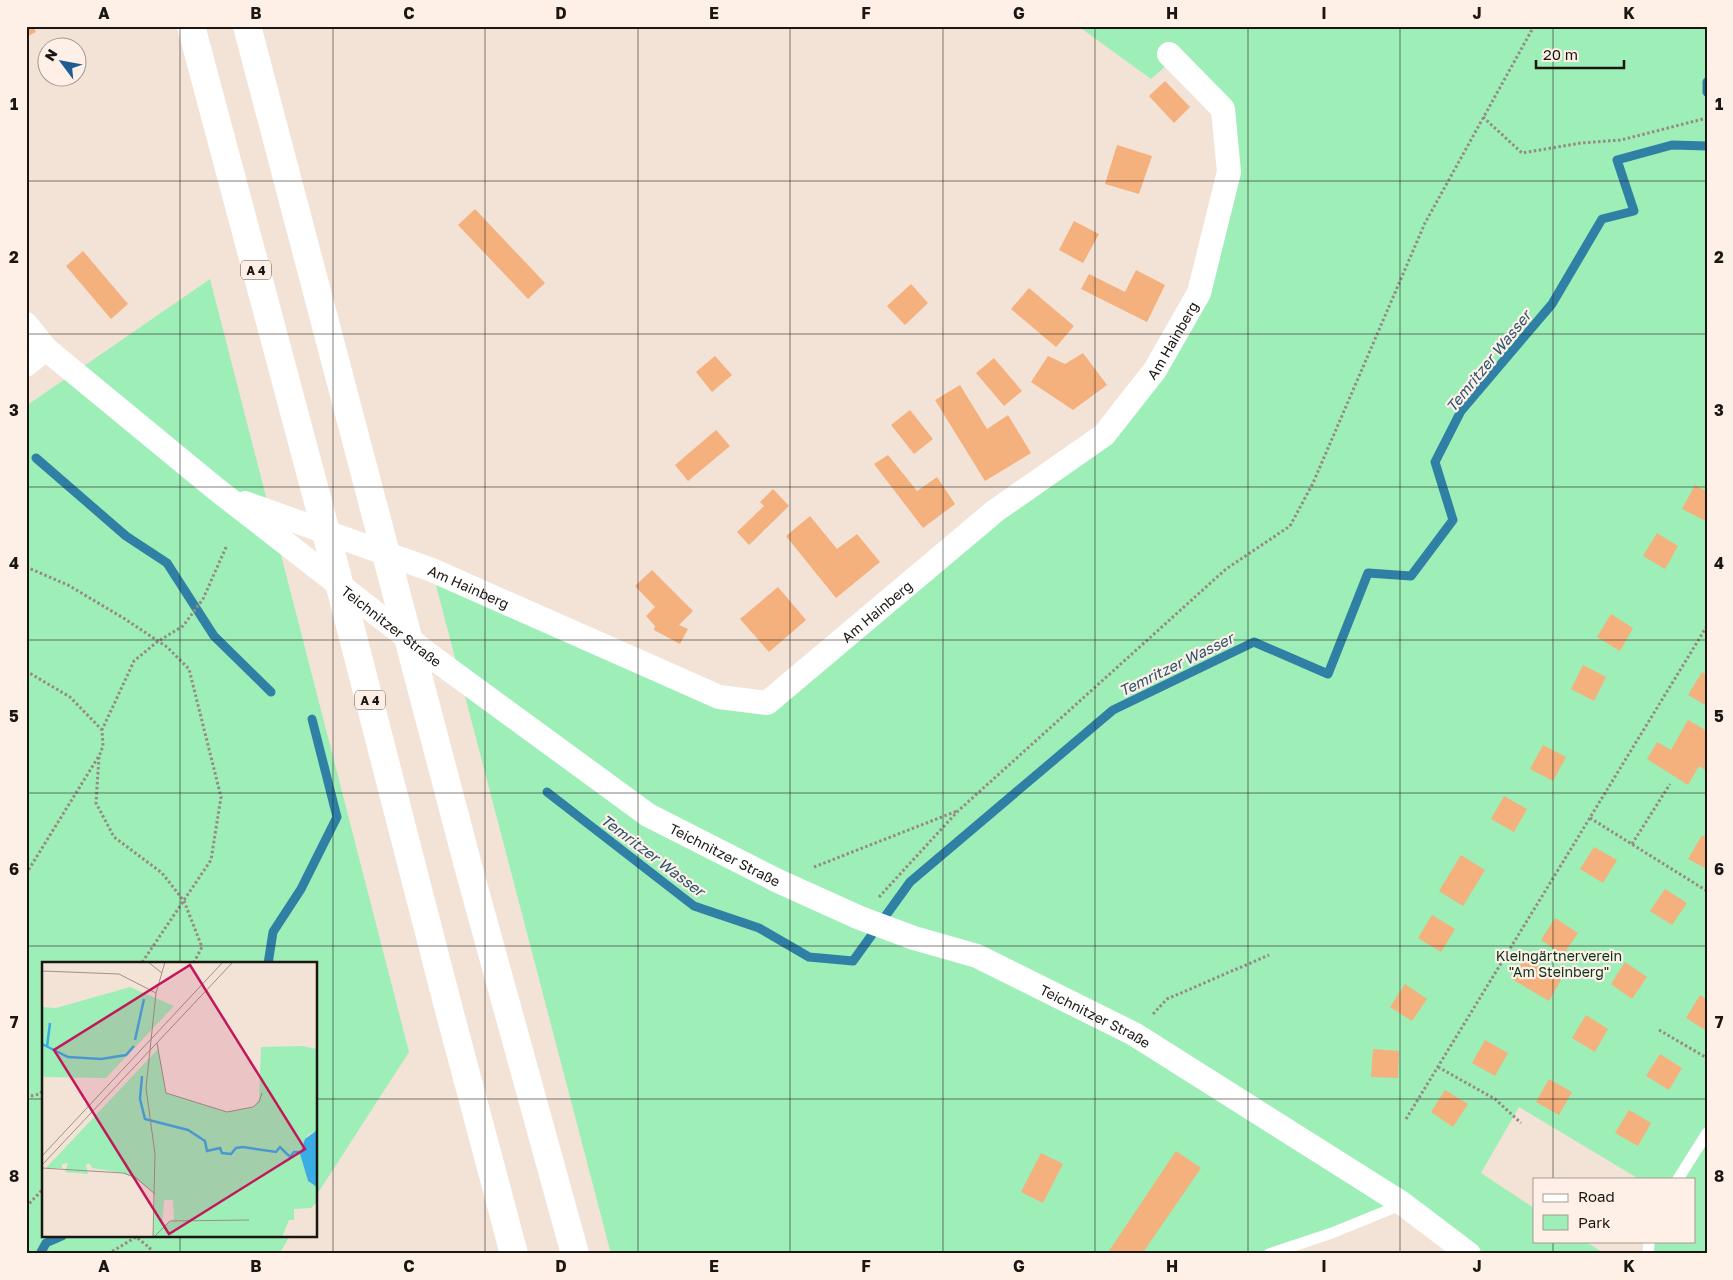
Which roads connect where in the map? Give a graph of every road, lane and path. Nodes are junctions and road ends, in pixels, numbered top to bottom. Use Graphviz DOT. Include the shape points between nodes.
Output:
graph roads {
  1 [pos="191,26"];
  2 [pos="247,26"];
  3 [pos="1534,26"];
  4 [pos="1169,54"];
  5 [pos="1483,116"];
  6 [pos="1707,118"];
  7 [pos="26,324"];
  8 [pos="46,349"];
  9 [pos="26,365"];
  10 [pos="225,496"];
  11 [pos="227,545"];
  12 [pos="26,567"];
  13 [pos="1707,626"];
  14 [pos="157,642"];
  15 [pos="26,670"];
  16 [pos="102,730"];
  17 [pos="100,754"];
  18 [pos="1670,784"];
  19 [pos="958,811"];
  20 [pos="1590,818"];
  21 [pos="1632,844"];
  22 [pos="26,874"];
  23 [pos="778,881"];
  24 [pos="1707,890"];
  25 [pos="184,901"];
  26 [pos="860,918"];
  27 [pos="1269,955"];
  28 [pos="142,962"];
  29 [pos="194,962"];
  30 [pos="1659,1030"];
  31 [pos="1134,1034"];
  32 [pos="1707,1058"];
  33 [pos="1438,1067"];
  34 [pos="42,1092"];
  35 [pos="26,1097"];
  36 [pos="1406,1119"];
  37 [pos="1521,1123"];
  38 [pos="1707,1134"];
  39 [pos="1679,1178"];
  40 [pos="42,1190"];
  41 [pos="1403,1204"];
  42 [pos="26,1207"];
  43 [pos="134,1238"];
  44 [pos="137,1238"];
  45 [pos="108,1254"];
  46 [pos="148,1254"];
  47 [pos="514,1254"];
  48 [pos="575,1254"];
  49 [pos="1270,1254"];
  50 [pos="1469,1254"];
  1 -- 47 [label="highway, A 4" via="322,514"];
  2 -- 48 [label="highway" via="470,873"];
  3 -- 5 [label="path"];
  4 -- 10 [label="street, Am Hainberg" via="1223,109 1229,172 1199,293 1155,370 1104,435 995,511 766,703 719,697 432,570"];
  5 -- 6 [label="path" via="1522,153 1621,140"];
  5 -- 19 [label="path" via="1425,223 1313,483 1290,526 1226,569"];
  7 -- 8 [label="street, Teichnitzer Straße"];
  8 -- 9 [label="street"];
  8 -- 10 [label="street, Teichnitzer Straße"];
  10 -- 23 [label="street, Teichnitzer Straße" via="432,657 648,815"];
  11 -- 14 [label="path" via="203,599 183,626"];
  12 -- 14 [label="path" via="68,585"];
  13 -- 20 [label="path"];
  14 -- 16 [label="path" via="134,661"];
  14 -- 25 [label="path" via="167,647 189,670 221,797 211,860"];
  15 -- 16 [label="path" via="70,697"];
  16 -- 17 [label="path"];
  17 -- 22 [label="path"];
  17 -- 25 [label="path" via="96,803 114,837 162,873"];
  18 -- 21 [label="path"];
  19 -- 23 [label="path"];
  19 -- 26 [label="path"];
  20 -- 21 [label="path"];
  20 -- 33 [label="path"];
  21 -- 24 [label="path"];
  23 -- 26 [label="street, Teichnitzer Straße"];
  25 -- 28 [label="path"];
  25 -- 29 [label="path" via="202,947"];
  26 -- 31 [label="street, Teichnitzer Straße" via="978,956"];
  27 -- 31 [label="path" via="1167,999"];
  30 -- 32 [label="path"];
  31 -- 41 [label="street, Teichnitzer Straße"];
  33 -- 36 [label="path"];
  33 -- 37 [label="path" via="1495,1099"];
  34 -- 35 [label="path"];
  38 -- 39 [label="lane"];
  40 -- 42 [label="path"];
  41 -- 49 [label="lane"];
  41 -- 50 [label="street, Teichnitzer Straße"];
  43 -- 45 [label="path"];
  44 -- 46 [label="path" via="150,1248"];
}
